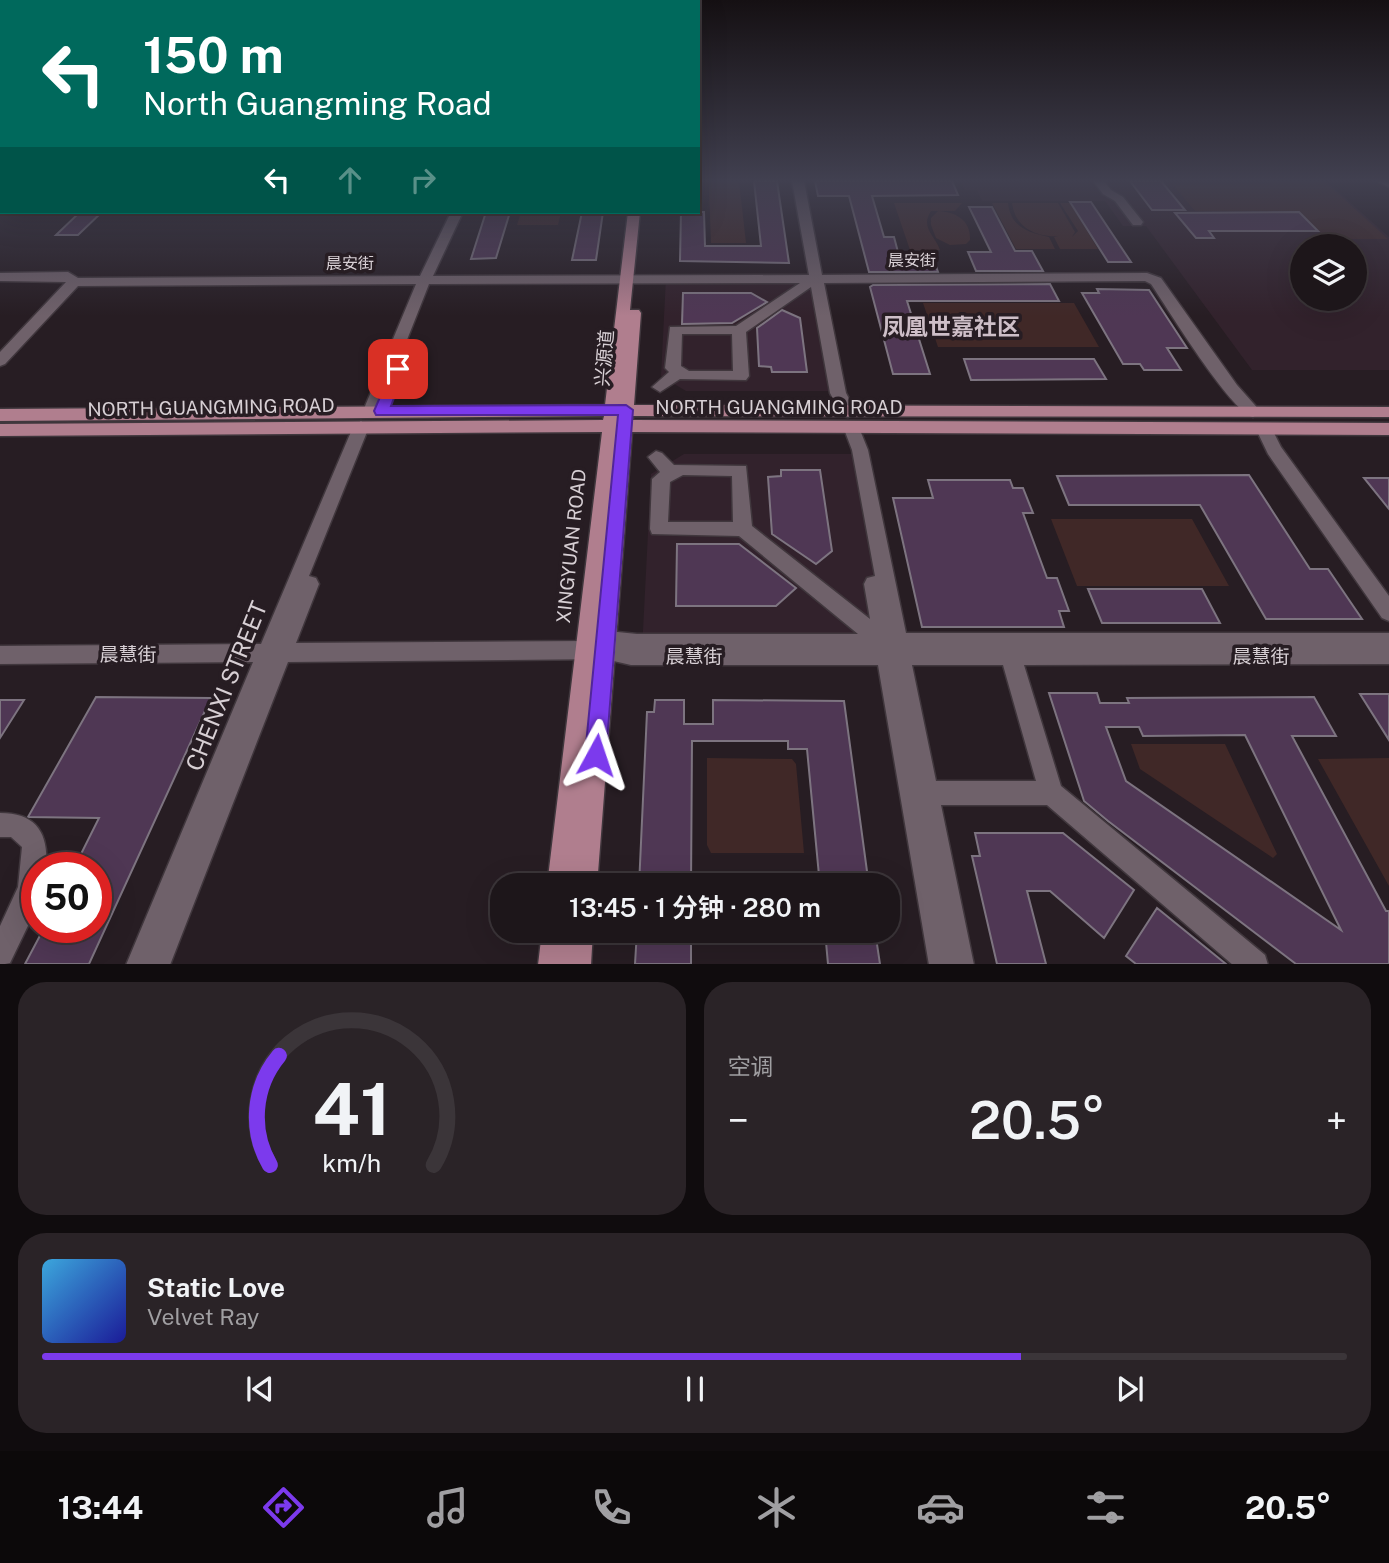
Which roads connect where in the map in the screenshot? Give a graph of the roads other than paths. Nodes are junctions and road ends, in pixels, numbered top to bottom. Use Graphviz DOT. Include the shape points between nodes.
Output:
graph roads {
  1 [pos="451,226"];
  2 [pos="457,226"];
  3 [pos="634,226"];
  4 [pos="641,226"];
  5 [pos="808,226"];
  6 [pos="812,226"];
  7 [pos="820,276"];
  8 [pos="634,278"];
  9 [pos="0,279"];
  10 [pos="69,280"];
  11 [pos="429,280"];
  12 [pos="738,330"];
  13 [pos="0,349"];
  14 [pos="0,361"];
  15 [pos="680,372"];
  16 [pos="660,387"];
  17 [pos="1252,412"];
  18 [pos="1389,412"];
  19 [pos="0,415"];
  20 [pos="618,418"];
  21 [pos="371,419"];
  22 [pos="850,420"];
  23 [pos="1265,429"];
  24 [pos="1389,429"];
  25 [pos="0,430"];
  26 [pos="656,457"];
  27 [pos="672,474"];
  28 [pos="743,529"];
  29 [pos="1389,593"];
  30 [pos="1389,612"];
  31 [pos="0,642"];
  32 [pos="1389,642"];
  33 [pos="596,645"];
  34 [pos="277,646"];
  35 [pos="892,649"];
  36 [pos="0,654"];
  37 [pos="1011,655"];
  38 [pos="1389,656"];
  39 [pos="920,793"];
  40 [pos="1051,793"];
  41 [pos="0,825"];
  42 [pos="562,873"];
  43 [pos="585,873"];
  44 [pos="554,943"];
  45 [pos="579,943"];
  46 [pos="0,953"];
  47 [pos="139,964"];
  48 [pos="156,964"];
  49 [pos="552,964"];
  50 [pos="577,964"];
  51 [pos="943,964"];
  52 [pos="960,964"];
  53 [pos="1255,964"];
  1 -- 11 [label="street, CHENXI STREET"];
  2 -- 11 [label="street, CHENXI STREET"];
  3 -- 8 [label="main road"];
  4 -- 8 [label="main road, 兴源道"];
  5 -- 7 [label="street"];
  6 -- 7 [label="street"];
  7 -- 8 [label="street, 晨安街"];
  7 -- 12 [label="street"];
  7 -- 17 [label="street, 晨安街" via="1157,280 1231,389"];
  7 -- 22 [label="street" via="838,393"];
  8 -- 11 [label="street, 晨安街"];
  8 -- 20 [label="main road, 兴源道"];
  9 -- 10 [label="street, 晨安街"];
  10 -- 11 [label="street, 晨安街"];
  10 -- 13 [label="street"];
  10 -- 14 [label="street"];
  11 -- 21 [label="street, CHENXI STREET"];
  12 -- 15 [label="street" via="675,330 674,368"];
  12 -- 15 [label="street" via="741,376 686,376"];
  15 -- 16 [label="street"];
  17 -- 18 [label="main road, NORTH GUANGMING ROAD"];
  17 -- 22 [label="main road, NORTH GUANGMING ROAD"];
  17 -- 23 [label="main road"];
  19 -- 21 [label="main road, NORTH GUANGMING ROAD"];
  20 -- 21 [label="main road, NORTH GUANGMING ROAD"];
  20 -- 22 [label="main road, NORTH GUANGMING ROAD"];
  20 -- 33 [label="main road, 兴源道"];
  21 -- 25 [label="main road, NORTH GUANGMING ROAD"];
  21 -- 34 [label="street, CHENXI STREET"];
  22 -- 23 [label="main road, NORTH GUANGMING ROAD"];
  22 -- 35 [label="street" via="850,450"];
  23 -- 24 [label="main road, NORTH GUANGMING ROAD"];
  23 -- 29 [label="street" via="1287,450"];
  23 -- 30 [label="street" via="1274,450"];
  26 -- 27 [label="street"];
  27 -- 28 [label="street" via="680,470 740,470"];
  27 -- 28 [label="street" via="661,479 659,529"];
  28 -- 35 [label="street"];
  31 -- 34 [label="street, 晨慧街"];
  32 -- 35 [label="street, 晨慧街"];
  33 -- 34 [label="street, 晨慧街"];
  33 -- 35 [label="street, 晨慧街" via="631,656"];
  33 -- 42 [label="main road, XINGYUAN ROAD"];
  33 -- 43 [label="main road, 兴源道"];
  34 -- 36 [label="street, 晨慧街"];
  34 -- 47 [label="street, CHENXI STREET"];
  34 -- 48 [label="street, CHENXI STREET"];
  35 -- 37 [label="street, 晨慧街"];
  35 -- 39 [label="street"];
  37 -- 38 [label="street, 晨慧街"];
  37 -- 40 [label="street"];
  39 -- 40 [label="street"];
  39 -- 51 [label="street"];
  39 -- 52 [label="street"];
  40 -- 53 [label="street"];
  41 -- 46 [label="street" via="16,825 34,841 36,871 27,901"];
  44 -- 49 [label="main road"];
  45 -- 50 [label="main road"];
}
